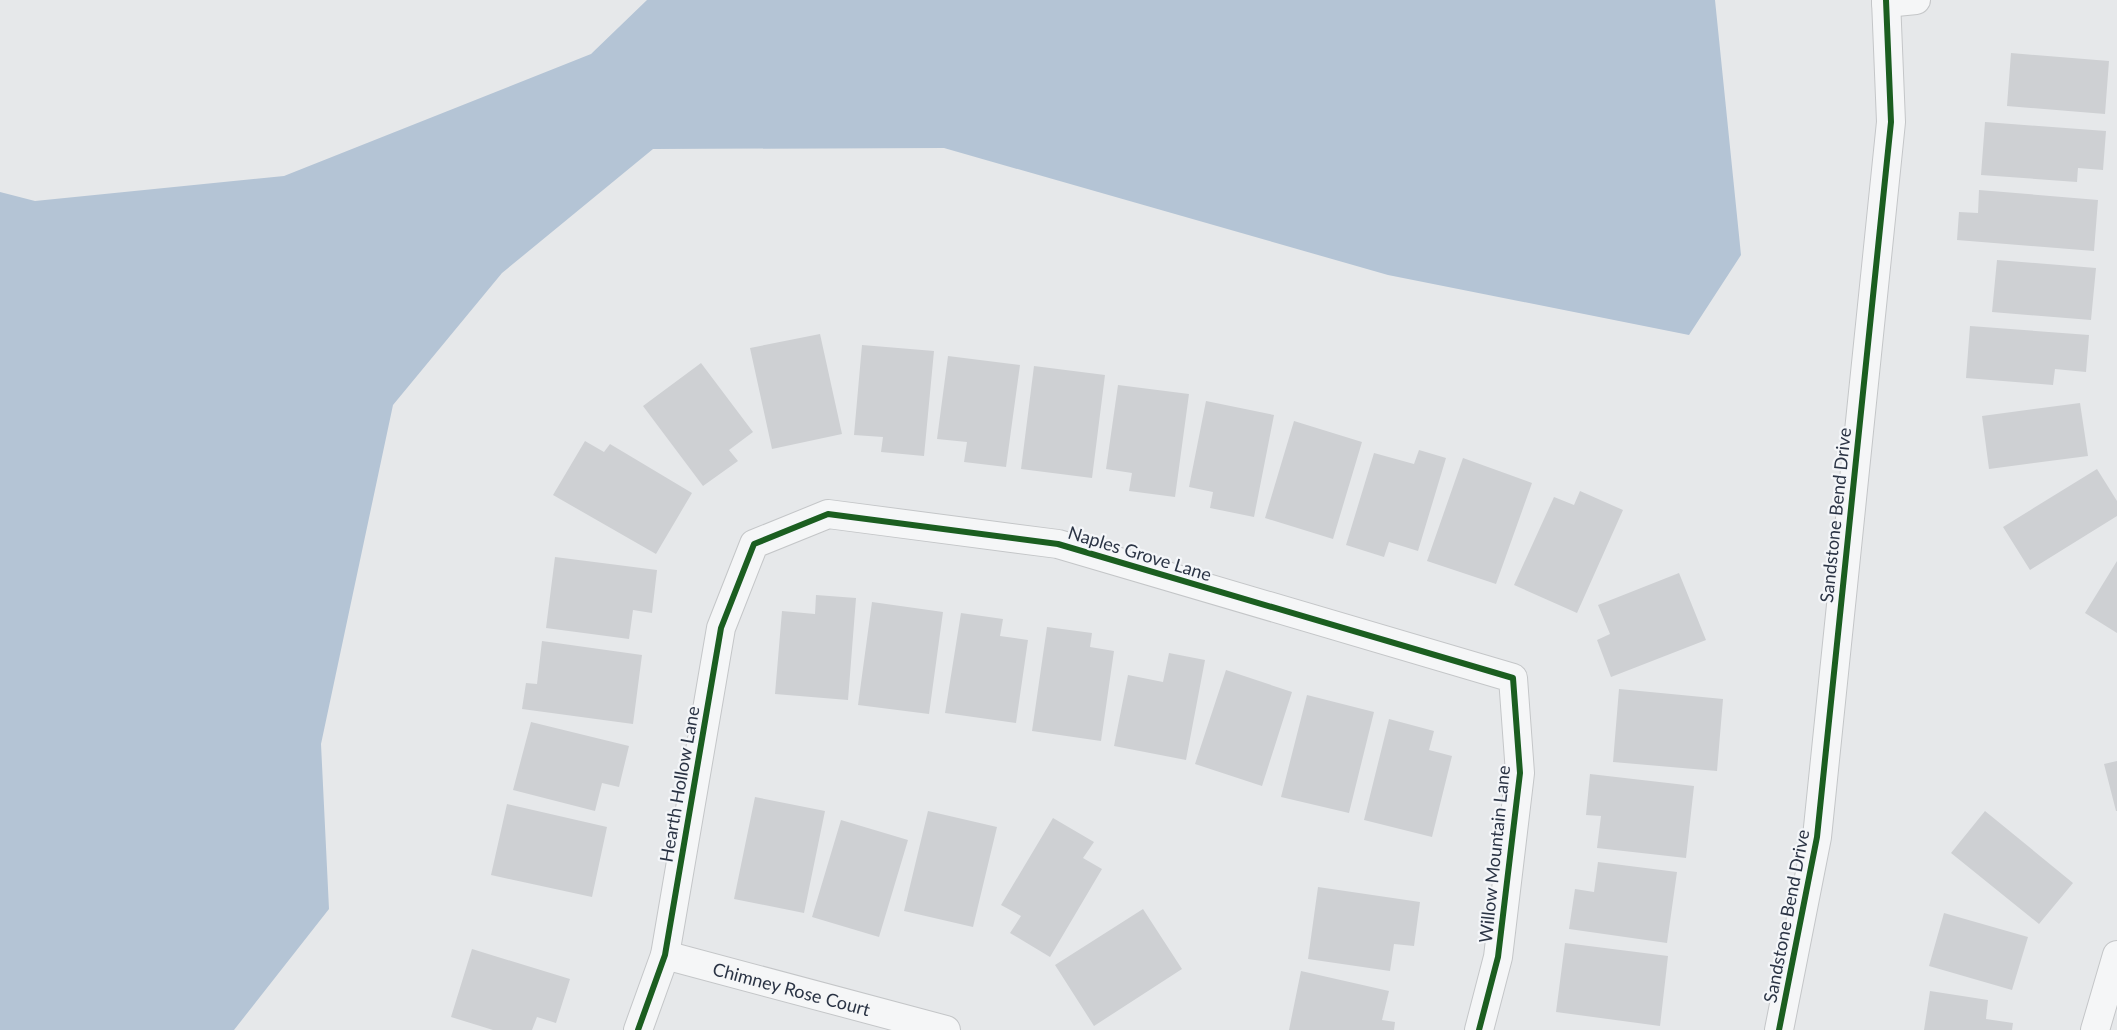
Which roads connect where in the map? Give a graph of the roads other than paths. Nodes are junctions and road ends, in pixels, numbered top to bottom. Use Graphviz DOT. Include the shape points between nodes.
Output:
graph roads {
  1 [pos="1916,0"];
  2 [pos="1886,1"];
  3 [pos="754,544"];
  4 [pos="1513,678"];
  5 [pos="665,955"];
  6 [pos="2117,955"];
  7 [pos="638,1030"];
  8 [pos="946,1030"];
  9 [pos="1479,1030"];
  10 [pos="1779,1030"];
  11 [pos="2095,1030"];
  1 -- 2 [label="street"];
  2 -- 10 [label="street, Sandstone Bend Drive" via="1891,122 1817,837"];
  3 -- 4 [label="street, Naples Grove Lane" via="828,514 1058,544"];
  3 -- 5 [label="street, Hearth Hollow Lane" via="721,628"];
  4 -- 9 [label="street, Willow Mountain Lane" via="1520,773 1498,956"];
  5 -- 7 [label="street, Hearth Hollow Lane"];
  5 -- 8 [label="street, Chimney Rose Court"];
  6 -- 11 [label="street"];
}
